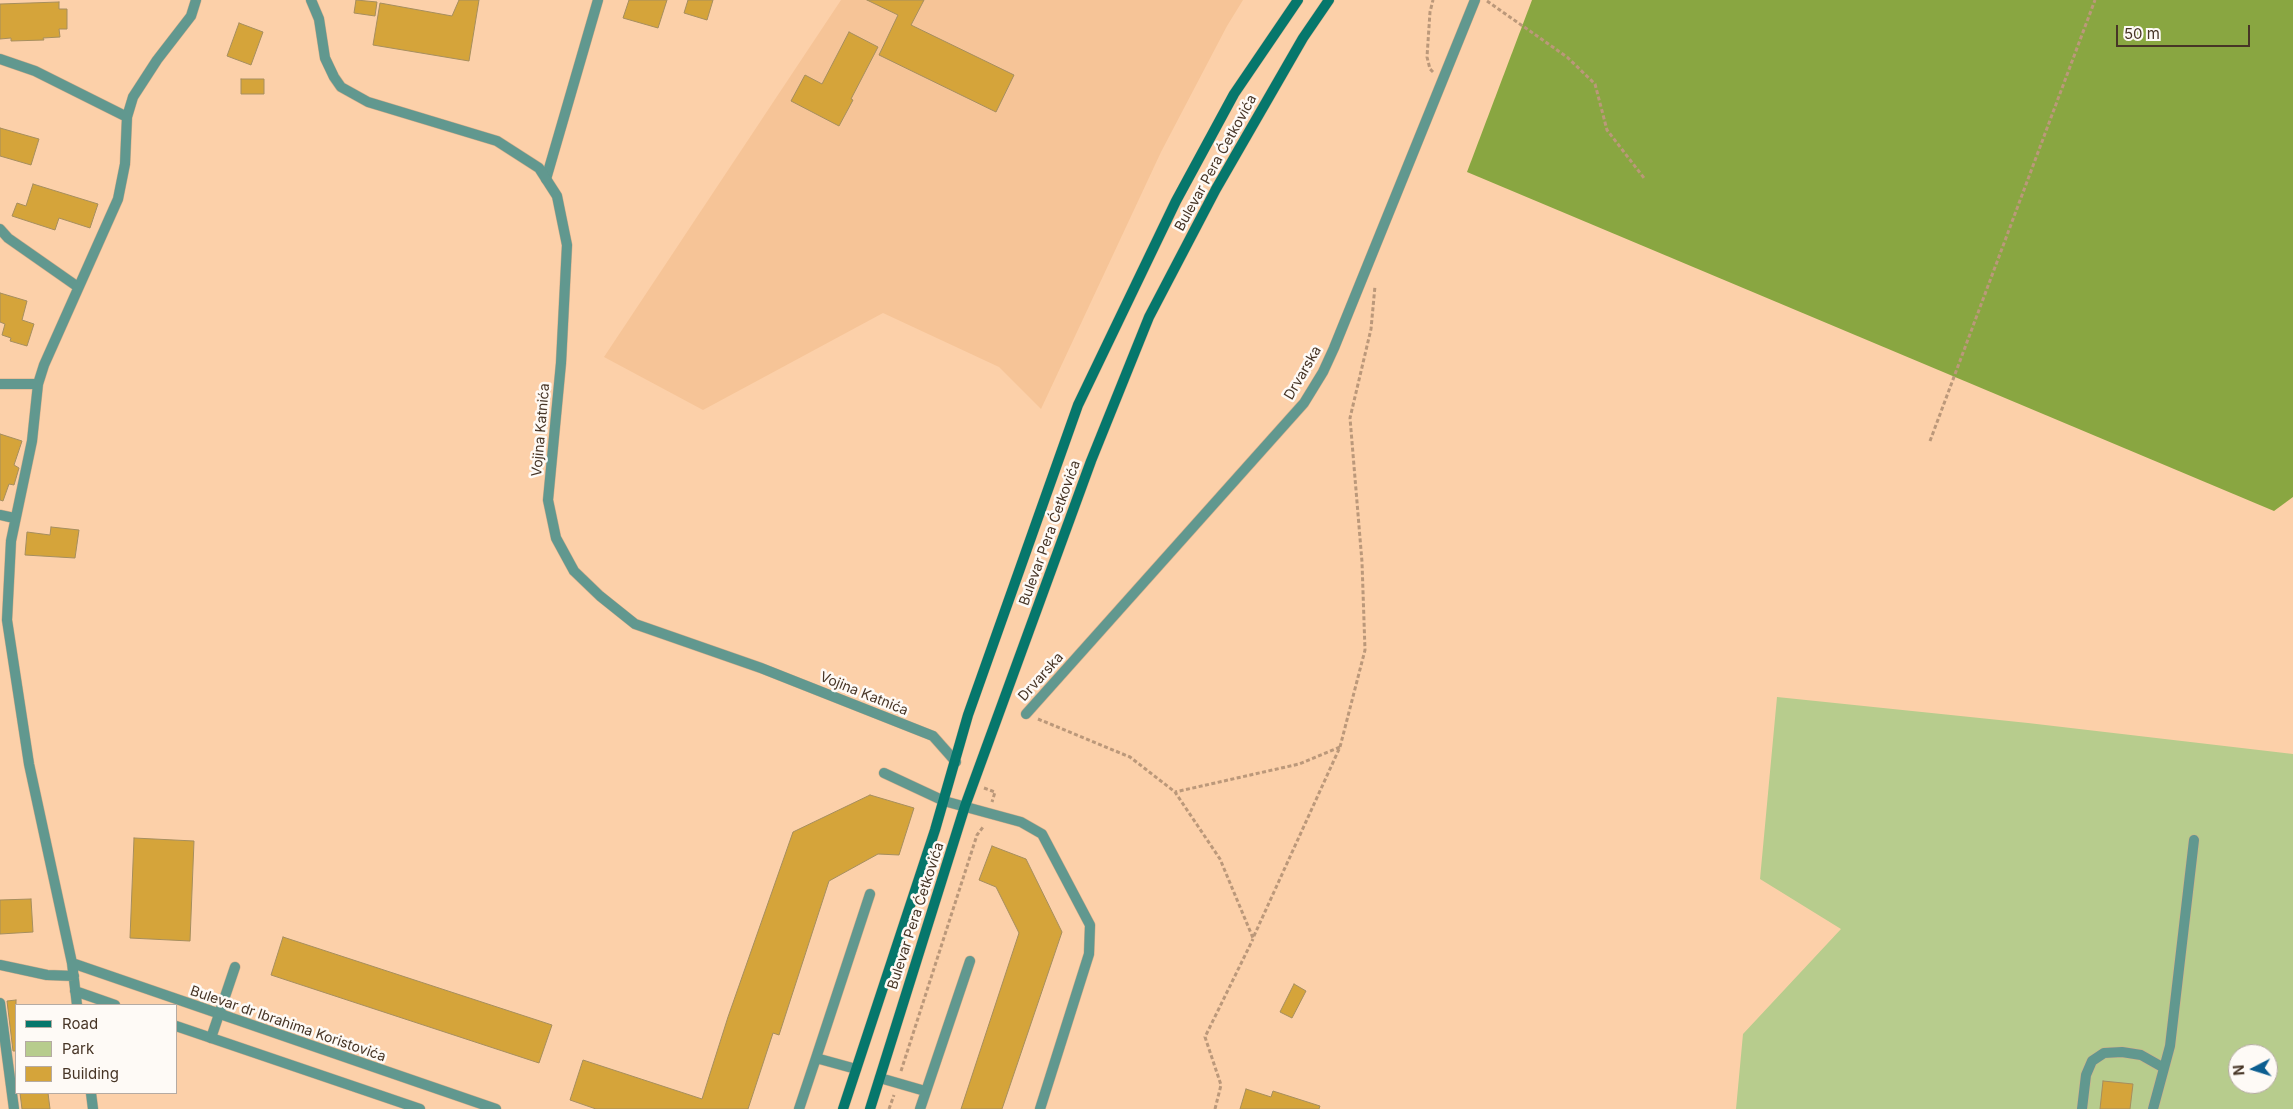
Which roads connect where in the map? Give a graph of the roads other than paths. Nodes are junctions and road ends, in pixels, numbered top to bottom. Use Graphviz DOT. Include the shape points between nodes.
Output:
graph roads {
  1 [pos="196,0"];
  2 [pos="311,0"];
  3 [pos="598,0"];
  4 [pos="1298,0"];
  5 [pos="1330,0"];
  6 [pos="1475,0"];
  7 [pos="0,59"];
  8 [pos="127,117"];
  9 [pos="546,178"];
  10 [pos="0,229"];
  11 [pos="78,286"];
  12 [pos="0,384"];
  13 [pos="38,384"];
  14 [pos="0,514"];
  15 [pos="14,518"];
  16 [pos="3,620"];
  17 [pos="1026,714"];
  18 [pos="956,762"];
  19 [pos="884,774"];
  20 [pos="944,801"];
  21 [pos="965,806"];
  22 [pos="2194,840"];
  23 [pos="870,894"];
  24 [pos="970,961"];
  25 [pos="72,963"];
  26 [pos="0,967"];
  27 [pos="235,967"];
  28 [pos="74,976"];
  29 [pos="75,992"];
  30 [pos="0,1003"];
  31 [pos="77,1004"];
  32 [pos="112,1004"];
  33 [pos="219,1015"];
  34 [pos="178,1027"];
  35 [pos="211,1038"];
  36 [pos="816,1058"];
  37 [pos="2164,1068"];
  38 [pos="856,1069"];
  39 [pos="880,1078"];
  40 [pos="925,1091"];
  41 [pos="91,1094"];
  42 [pos="14,1109"];
  43 [pos="93,1109"];
  44 [pos="420,1109"];
  45 [pos="496,1109"];
  46 [pos="799,1109"];
  47 [pos="843,1109"];
  48 [pos="870,1109"];
  49 [pos="920,1109"];
  50 [pos="1040,1109"];
  51 [pos="2082,1109"];
  52 [pos="2153,1109"];
  1 -- 8 [label="street" via="187,22 133,97"];
  2 -- 9 [label="street, Vojina Katnića" via="319,19 325,58 341,87 368,102 497,142 539,168"];
  3 -- 9 [label="street"];
  4 -- 18 [label="main road, Bulevar Pera Ćetkovića" via="1234,94 1176,201 1078,405 968,715"];
  5 -- 21 [label="main road, Bulevar Pera Ćetkovića" via="1303,38 1221,180 1148,317 1091,461"];
  6 -- 17 [label="street, Drvarska" via="1334,348 1304,404"];
  7 -- 8 [label="street" via="35,71"];
  8 -- 11 [label="street" via="120,190 104,233"];
  9 -- 18 [label="street, Vojina Katnića" via="557,196 567,245 561,364 548,500 556,538 574,571 636,624 761,668 933,736"];
  10 -- 11 [label="street" via="8,238"];
  11 -- 13 [label="street"];
  12 -- 13 [label="street"];
  13 -- 15 [label="street" via="32,441"];
  14 -- 15 [label="street"];
  15 -- 16 [label="street"];
  16 -- 25 [label="street" via="29,764"];
  18 -- 20 [label="main road, Bulevar Pera Ćetkovića"];
  19 -- 20 [label="street"];
  20 -- 21 [label="street"];
  20 -- 38 [label="main road, Bulevar Pera Ćetkovića"];
  21 -- 39 [label="main road, Bulevar Pera Ćetkovića"];
  21 -- 50 [label="street" via="1021,822 1042,834 1090,925 1089,954"];
  22 -- 37 [label="street" via="2170,1046"];
  23 -- 36 [label="street"];
  24 -- 40 [label="street"];
  25 -- 28 [label="street"];
  25 -- 33 [label="street, Bulevar dr Ibrahima Koristovića"];
  26 -- 28 [label="street"];
  27 -- 33 [label="street"];
  28 -- 29 [label="street"];
  29 -- 31 [label="street"];
  29 -- 32 [label="street"];
  30 -- 42 [label="street"];
  33 -- 35 [label="street"];
  33 -- 45 [label="street, Bulevar dr Ibrahima Koristovića"];
  34 -- 35 [label="street"];
  35 -- 44 [label="street"];
  36 -- 38 [label="street"];
  36 -- 46 [label="street"];
  37 -- 51 [label="street" via="2141,1055 2104,1053 2092,1062 2086,1075"];
  37 -- 52 [label="street"];
  38 -- 47 [label="main road, Bulevar Pera Ćetkovića"];
  39 -- 40 [label="street"];
  39 -- 48 [label="main road, Bulevar Pera Ćetkovića"];
  40 -- 49 [label="street"];
  41 -- 43 [label="street"];
}
